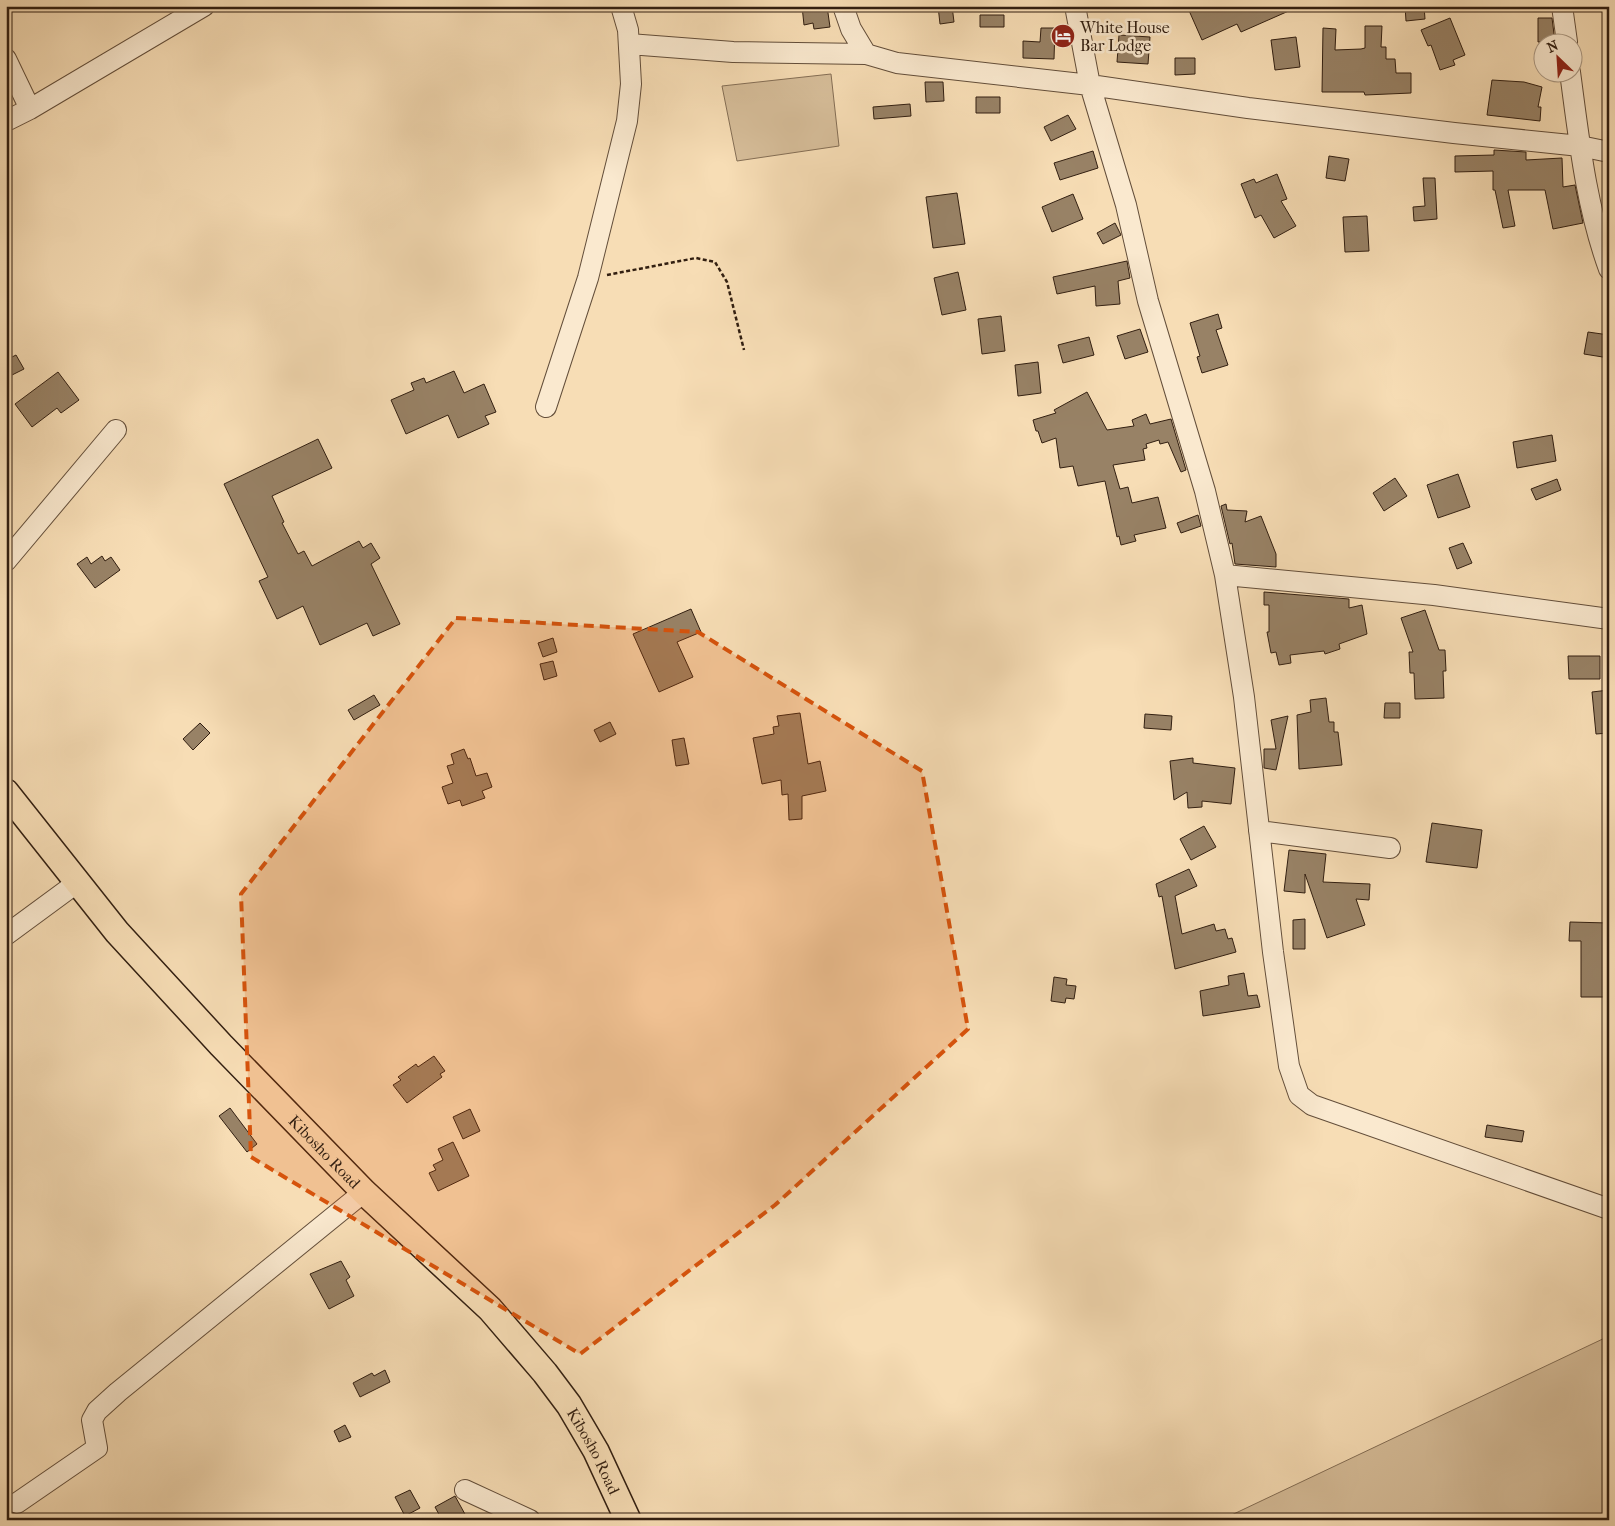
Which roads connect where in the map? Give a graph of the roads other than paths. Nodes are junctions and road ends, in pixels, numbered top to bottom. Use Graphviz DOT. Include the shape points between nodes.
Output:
graph roads {
  1 [pos="204,6"];
  2 [pos="621,6"];
  3 [pos="843,6"];
  4 [pos="1075,6"];
  5 [pos="1562,6"];
  6 [pos="1566,32"];
  7 [pos="629,44"];
  8 [pos="866,54"];
  9 [pos="6,59"];
  10 [pos="1571,82"];
  11 [pos="1090,85"];
  12 [pos="30,109"];
  13 [pos="6,121"];
  14 [pos="1580,146"];
  15 [pos="1609,152"];
  16 [pos="1609,269"];
  17 [pos="546,407"];
  18 [pos="116,430"];
  19 [pos="6,561"];
  20 [pos="1226,575"];
  21 [pos="1609,619"];
  22 [pos="6,792"];
  23 [pos="1259,831"];
  24 [pos="1390,848"];
  25 [pos="78,882"];
  26 [pos="6,935"];
  27 [pos="364,1192"];
  28 [pos="1609,1208"];
  29 [pos="465,1490"];
  30 [pos="17,1503"];
  31 [pos="530,1520"];
  32 [pos="628,1520"];
  1 -- 12 [label="street"];
  2 -- 7 [label="street"];
  3 -- 8 [label="street"];
  4 -- 11 [label="street"];
  5 -- 6 [label="street"];
  7 -- 8 [label="street" via="733,52"];
  7 -- 17 [label="street" via="631,84 627,121 609,203"];
  8 -- 11 [label="street" via="897,63"];
  9 -- 12 [label="street"];
  10 -- 14 [label="street"];
  11 -- 14 [label="street" via="1268,110"];
  11 -- 20 [label="street" via="1126,205 1151,310 1205,491"];
  12 -- 13 [label="street"];
  14 -- 15 [label="street"];
  14 -- 16 [label="street" via="1591,208"];
  18 -- 19 [label="street"];
  20 -- 21 [label="street" via="1434,595"];
  20 -- 23 [label="street"];
  22 -- 25 [label="main road, Kibosho Road"];
  23 -- 24 [label="street"];
  23 -- 28 [label="street" via="1288,1066 1299,1095 1312,1105"];
  25 -- 26 [label="street"];
  25 -- 27 [label="main road, Kibosho Road" via="117,932 221,1045"];
  27 -- 30 [label="street" via="118,1392 92,1420 97,1448"];
  27 -- 32 [label="main road, Kibosho Road" via="490,1309 545,1373 596,1451"];
  29 -- 31 [label="street"];
}
